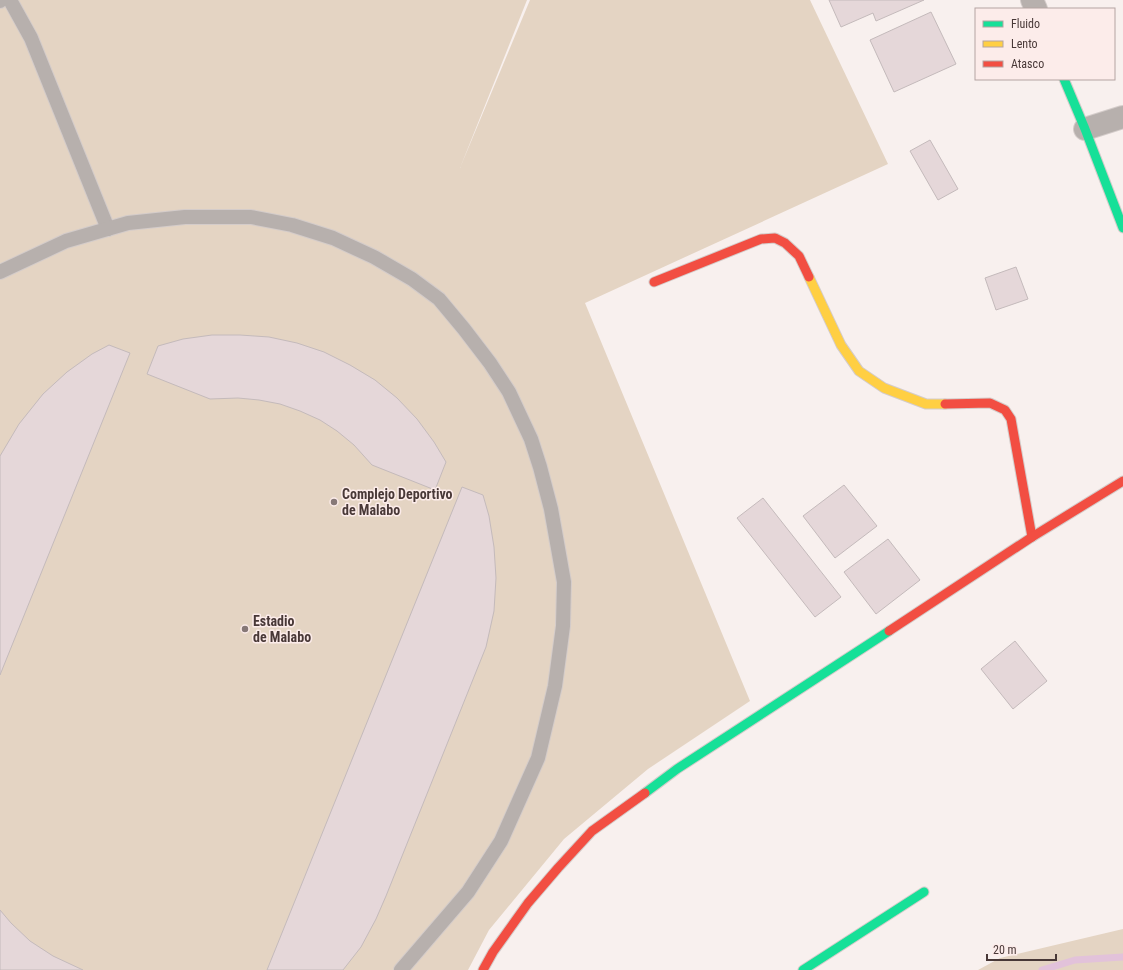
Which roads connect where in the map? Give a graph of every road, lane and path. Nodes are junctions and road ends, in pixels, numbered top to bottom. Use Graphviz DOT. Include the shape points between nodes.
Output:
graph roads {
  1 [pos="10,0"];
  2 [pos="1064,80"];
  3 [pos="1123,117"];
  4 [pos="1085,129"];
  5 [pos="1123,228"];
  6 [pos="108,229"];
  7 [pos="0,272"];
  8 [pos="654,282"];
  9 [pos="1123,481"];
  10 [pos="1032,537"];
  11 [pos="924,892"];
  12 [pos="400,970"];
  13 [pos="483,970"];
  14 [pos="803,970"];
  1 -- 6 [label="lane" via="31,38"];
  2 -- 4 [label="street"];
  3 -- 4 [label="street"];
  4 -- 5 [label="street"];
  6 -- 7 [label="lane" via="66,241"];
  6 -- 12 [label="lane" via="128,223 185,217 251,217 292,225 326,236 374,257 412,279 439,299 490,363 509,392 531,439 551,509 564,582 555,686 540,751 501,841 468,892"];
  8 -- 10 [label="street" via="761,239 775,238 785,243 799,256 841,345 859,370 884,388 926,404 990,403 1005,410 1011,419"];
  9 -- 10 [label="street"];
  10 -- 13 [label="street" via="677,769 592,831 528,903"];
  11 -- 14 [label="street"];
}
